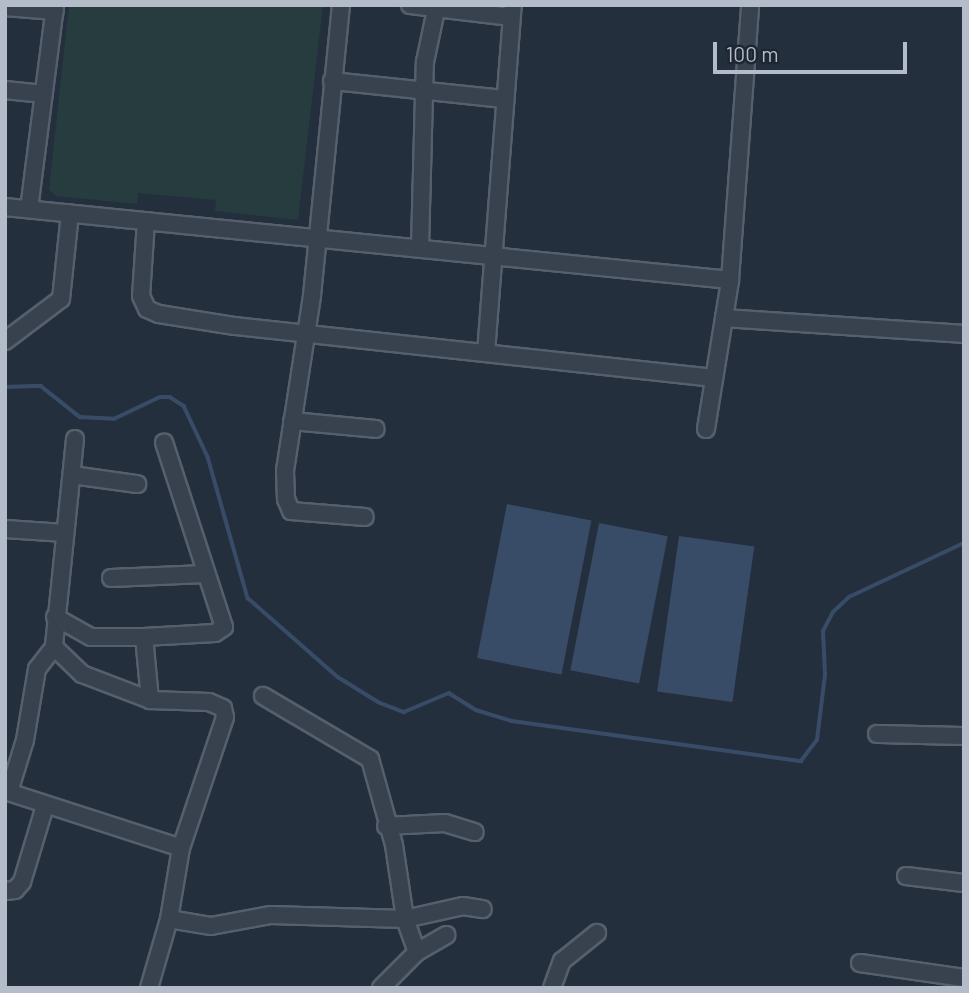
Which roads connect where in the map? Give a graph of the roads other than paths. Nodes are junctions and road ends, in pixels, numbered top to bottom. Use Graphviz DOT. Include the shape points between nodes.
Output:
graph roads {
  1 [pos="341,5"];
  2 [pos="410,5"];
  3 [pos="750,5"];
  4 [pos="5,6"];
  5 [pos="437,7"];
  6 [pos="55,8"];
  7 [pos="512,11"];
  8 [pos="332,81"];
  9 [pos="5,90"];
  10 [pos="426,93"];
  11 [pos="44,94"];
  12 [pos="503,99"];
  13 [pos="5,207"];
  14 [pos="29,209"];
  15 [pos="70,213"];
  16 [pos="146,220"];
  17 [pos="315,237"];
  18 [pos="420,247"];
  19 [pos="496,257"];
  20 [pos="730,280"];
  21 [pos="724,318"];
  22 [pos="304,333"];
  23 [pos="964,334"];
  24 [pos="5,341"];
  25 [pos="486,353"];
  26 [pos="713,378"];
  27 [pos="292,421"];
  28 [pos="376,429"];
  29 [pos="706,429"];
  30 [pos="75,439"];
  31 [pos="164,442"];
  32 [pos="72,475"];
  33 [pos="137,484"];
  34 [pos="365,517"];
  35 [pos="5,529"];
  36 [pos="65,533"];
  37 [pos="205,573"];
  38 [pos="111,578"];
  39 [pos="55,617"];
  40 [pos="144,637"];
  41 [pos="54,647"];
  42 [pos="263,696"];
  43 [pos="150,700"];
  44 [pos="877,734"];
  45 [pos="964,736"];
  46 [pos="7,792"];
  47 [pos="45,806"];
  48 [pos="386,826"];
  49 [pos="475,832"];
  50 [pos="181,848"];
  51 [pos="906,876"];
  52 [pos="964,883"];
  53 [pos="5,891"];
  54 [pos="483,909"];
  55 [pos="169,919"];
  56 [pos="405,919"];
  57 [pos="597,933"];
  58 [pos="447,935"];
  59 [pos="417,952"];
  60 [pos="860,963"];
  61 [pos="964,978"];
  62 [pos="149,988"];
  63 [pos="381,988"];
  64 [pos="552,988"];
  1 -- 8 [label="street"];
  2 -- 5 [label="street"];
  3 -- 20 [label="street"];
  4 -- 6 [label="street"];
  5 -- 7 [label="street"];
  5 -- 10 [label="street" via="428,34"];
  6 -- 11 [label="street"];
  7 -- 12 [label="street"];
  8 -- 10 [label="street"];
  8 -- 17 [label="street"];
  9 -- 11 [label="street"];
  10 -- 12 [label="street"];
  10 -- 18 [label="street"];
  11 -- 14 [label="street"];
  12 -- 19 [label="street"];
  13 -- 14 [label="street"];
  14 -- 15 [label="street"];
  15 -- 16 [label="street"];
  15 -- 24 [label="street" via="61,299"];
  16 -- 17 [label="street"];
  16 -- 22 [label="street" via="141,296 147,309 194,320"];
  17 -- 18 [label="street"];
  17 -- 22 [label="street"];
  18 -- 19 [label="street"];
  19 -- 20 [label="street"];
  19 -- 25 [label="street"];
  20 -- 21 [label="street"];
  21 -- 23 [label="street"];
  21 -- 26 [label="street"];
  22 -- 25 [label="street"];
  22 -- 27 [label="street"];
  25 -- 26 [label="street"];
  26 -- 29 [label="street"];
  27 -- 28 [label="street"];
  27 -- 34 [label="street" via="285,471 288,508"];
  30 -- 32 [label="street"];
  31 -- 37 [label="street"];
  32 -- 33 [label="street"];
  32 -- 36 [label="street"];
  35 -- 36 [label="street"];
  36 -- 39 [label="street"];
  37 -- 38 [label="street"];
  37 -- 40 [label="street" via="223,629"];
  39 -- 40 [label="street" via="91,637"];
  39 -- 41 [label="street"];
  40 -- 43 [label="street"];
  41 -- 43 [label="street" via="82,674"];
  41 -- 46 [label="street" via="37,669 25,740"];
  42 -- 48 [label="street" via="370,760"];
  43 -- 50 [label="street" via="209,702 225,711"];
  44 -- 45 [label="street"];
  46 -- 47 [label="street"];
  47 -- 50 [label="street"];
  47 -- 53 [label="street" via="22,882 15,890"];
  48 -- 49 [label="street" via="445,824"];
  48 -- 56 [label="street" via="396,853"];
  50 -- 55 [label="street"];
  51 -- 52 [label="street"];
  54 -- 56 [label="street" via="463,906"];
  55 -- 56 [label="street" via="211,926 271,915"];
  55 -- 62 [label="street"];
  56 -- 59 [label="street"];
  57 -- 64 [label="street" via="562,961"];
  58 -- 59 [label="street"];
  59 -- 63 [label="street"];
  60 -- 61 [label="street"];
}
